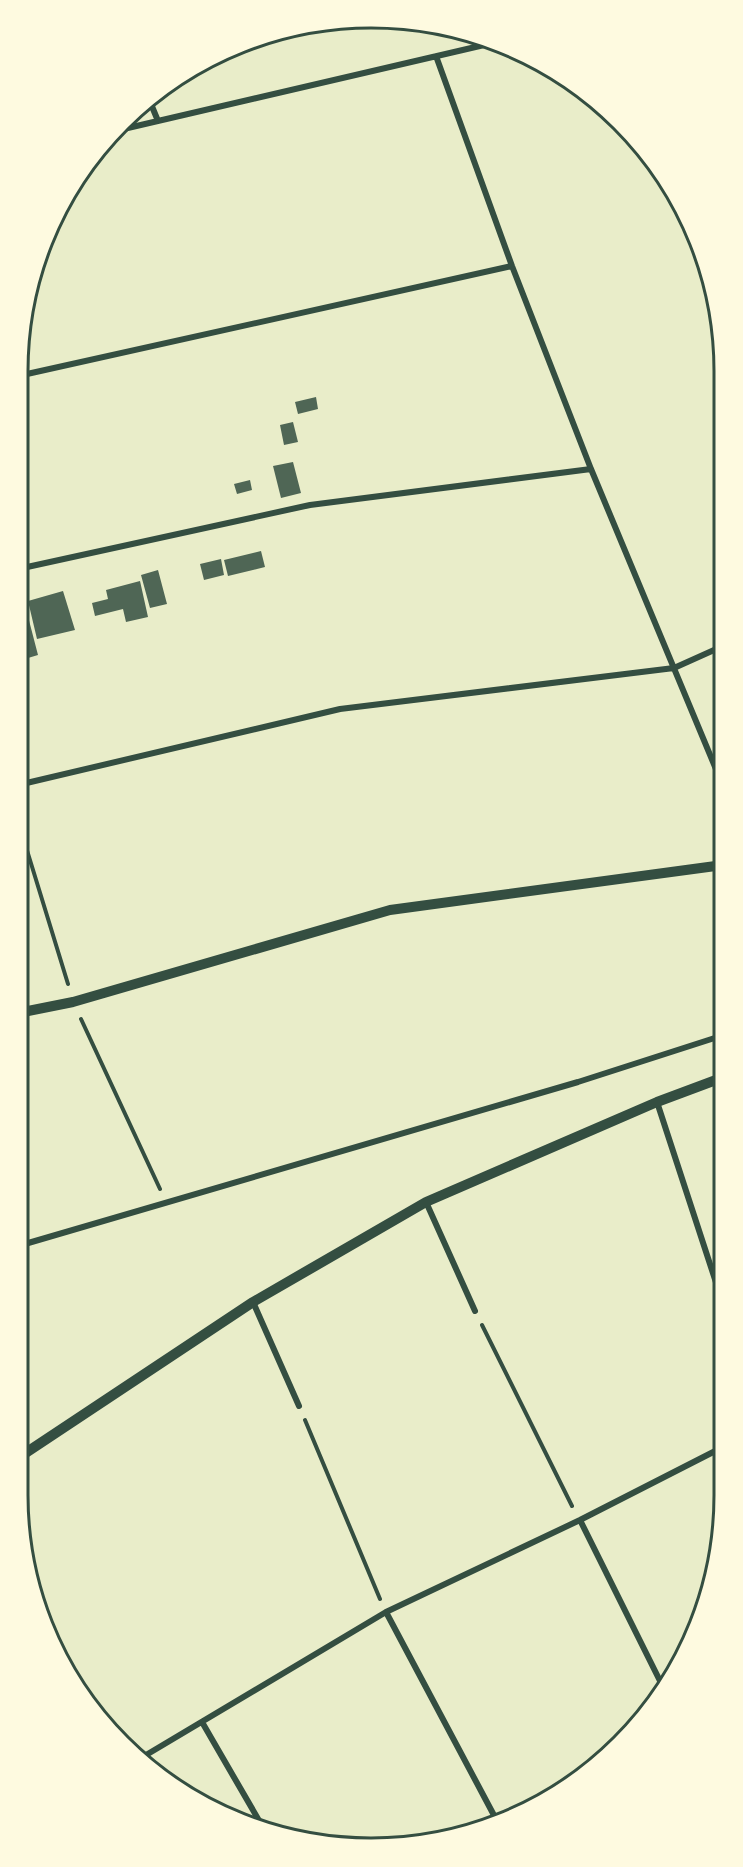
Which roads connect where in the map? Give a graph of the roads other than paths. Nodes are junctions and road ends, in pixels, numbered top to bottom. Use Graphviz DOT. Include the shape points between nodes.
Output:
graph roads {
  1 [pos="479,46"];
  2 [pos="436,56"];
  3 [pos="153,108"];
  4 [pos="158,121"];
  5 [pos="131,127"];
  6 [pos="512,266"];
  7 [pos="28,374"];
  8 [pos="591,469"];
  9 [pos="28,567"];
  10 [pos="714,650"];
  11 [pos="674,668"];
  12 [pos="714,764"];
  13 [pos="28,783"];
  14 [pos="714,866"];
  15 [pos="28,1011"];
  16 [pos="714,1038"];
  17 [pos="714,1081"];
  18 [pos="657,1102"];
  19 [pos="426,1202"];
  20 [pos="28,1243"];
  21 [pos="714,1279"];
  22 [pos="253,1302"];
  23 [pos="475,1311"];
  24 [pos="299,1406"];
  25 [pos="28,1451"];
  26 [pos="714,1452"];
  27 [pos="579,1520"];
  28 [pos="386,1612"];
  29 [pos="660,1681"];
  30 [pos="202,1722"];
  31 [pos="147,1755"];
  32 [pos="494,1815"];
  33 [pos="258,1819"];
  1 -- 2 [label="street"];
  2 -- 4 [label="street"];
  2 -- 6 [label="street"];
  3 -- 4 [label="street"];
  4 -- 5 [label="street"];
  6 -- 7 [label="street"];
  6 -- 8 [label="street"];
  8 -- 9 [label="street" via="310,506"];
  8 -- 11 [label="street"];
  10 -- 11 [label="street"];
  11 -- 12 [label="street"];
  11 -- 13 [label="street" via="339,709"];
  14 -- 15 [label="street" via="390,910 74,1002"];
  16 -- 20 [label="street" via="578,1082"];
  17 -- 18 [label="street"];
  18 -- 19 [label="street"];
  18 -- 21 [label="street"];
  19 -- 22 [label="street"];
  19 -- 23 [label="street"];
  22 -- 24 [label="street"];
  22 -- 25 [label="street"];
  26 -- 27 [label="street"];
  27 -- 28 [label="street"];
  27 -- 29 [label="street"];
  28 -- 30 [label="street"];
  28 -- 32 [label="street"];
  30 -- 31 [label="street"];
  30 -- 33 [label="street"];
}
